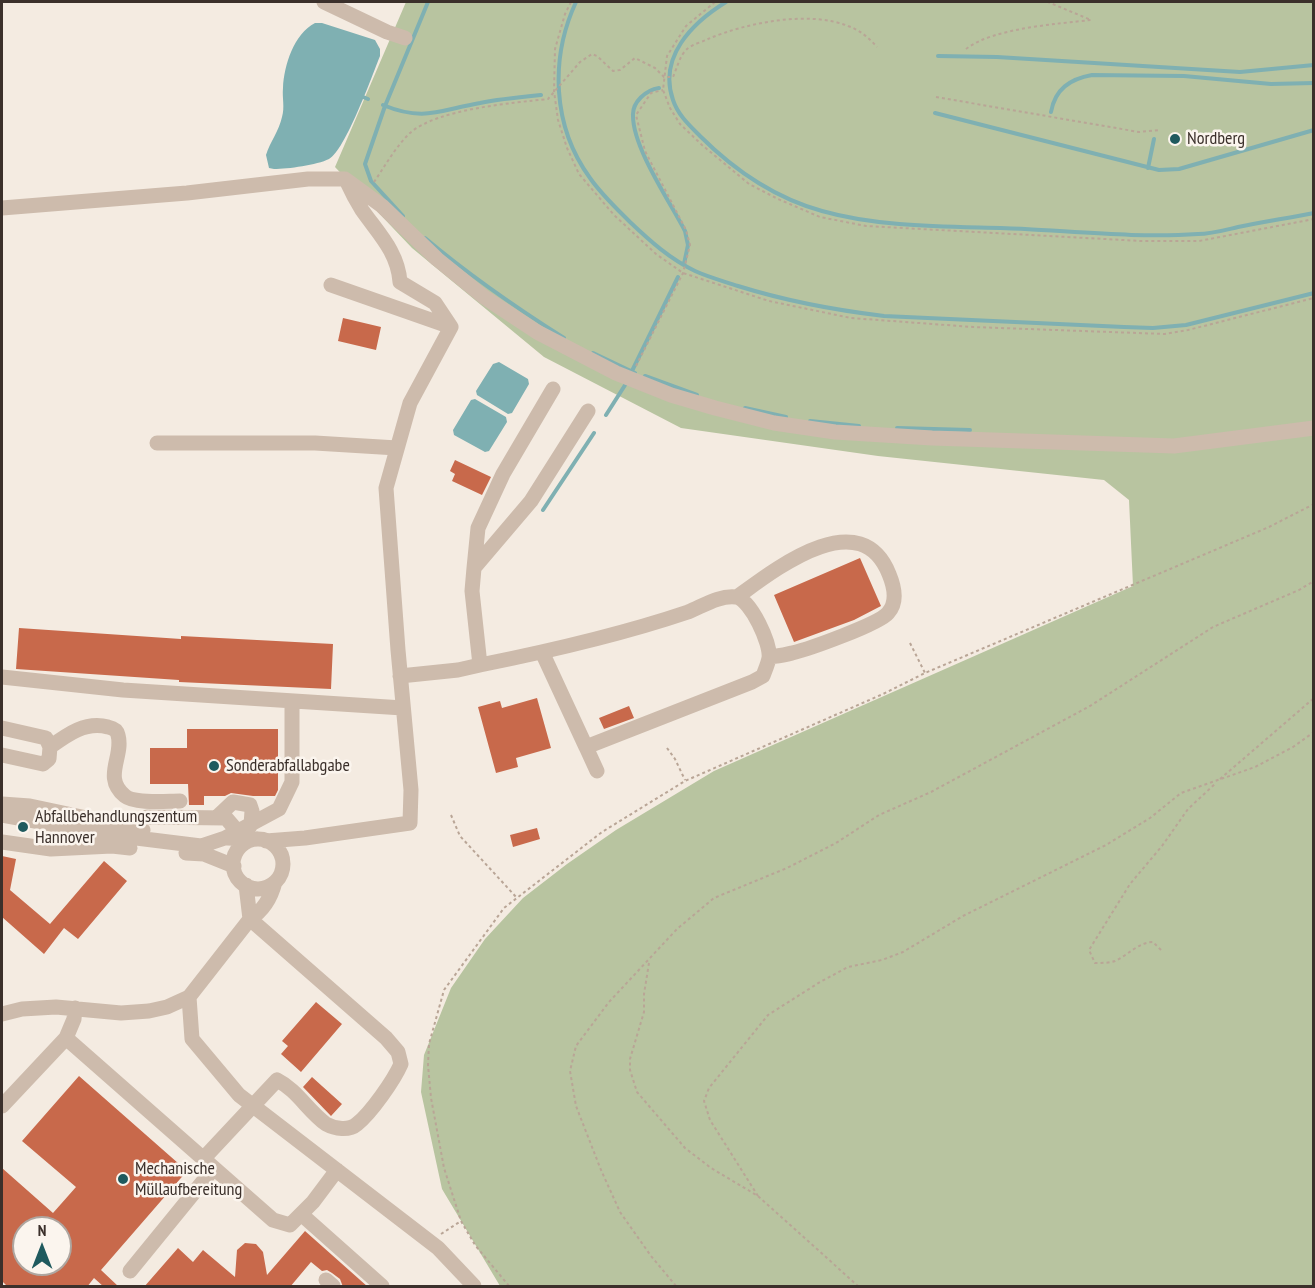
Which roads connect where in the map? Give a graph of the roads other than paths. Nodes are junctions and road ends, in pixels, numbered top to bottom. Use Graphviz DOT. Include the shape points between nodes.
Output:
graph roads {
  1 [pos="324,2"];
  2 [pos="405,38"];
  3 [pos="345,179"];
  4 [pos="2,208"];
  5 [pos="332,285"];
  6 [pos="451,327"];
  7 [pos="553,389"];
  8 [pos="588,411"];
  9 [pos="1314,428"];
  10 [pos="157,443"];
  11 [pos="397,448"];
  12 [pos="474,568"];
  13 [pos="737,597"];
  14 [pos="542,652"];
  15 [pos="770,657"];
  16 [pos="480,665"];
  17 [pos="400,676"];
  18 [pos="2,677"];
  19 [pos="292,702"];
  20 [pos="403,708"];
  21 [pos="2,728"];
  22 [pos="50,747"];
  23 [pos="586,747"];
  24 [pos="2,754"];
  25 [pos="597,771"];
  26 [pos="180,801"];
  27 [pos="2,804"];
  28 [pos="2,815"];
  29 [pos="147,817"];
  30 [pos="216,818"];
  31 [pos="2,832"];
  32 [pos="248,835"];
  33 [pos="305,838"];
  34 [pos="2,842"];
  35 [pos="112,846"];
  36 [pos="283,861"];
  37 [pos="234,867"];
  38 [pos="275,882"];
  39 [pos="246,885"];
  40 [pos="250,919"];
  41 [pos="189,997"];
  42 [pos="75,1008"];
  43 [pos="2,1014"];
  44 [pos="66,1038"];
  45 [pos="252,1105"];
  46 [pos="2,1106"];
  47 [pos="209,1163"];
  48 [pos="337,1170"];
  49 [pos="301,1215"];
  50 [pos="130,1271"];
  51 [pos="382,1287"];
  52 [pos="474,1287"];
  1 -- 2 [label="lane"];
  3 -- 4 [label="lane" via="308,179"];
  3 -- 6 [label="lane" via="395,257 400,282 435,303"];
  3 -- 9 [label="lane" via="382,206 484,297 567,349 671,395 715,408 774,423 835,432 932,438 1174,446"];
  5 -- 6 [label="lane"];
  6 -- 11 [label="lane" via="410,403"];
  7 -- 12 [label="lane" via="503,474 478,528"];
  8 -- 12 [label="lane" via="531,501"];
  10 -- 11 [label="lane" via="315,443"];
  11 -- 17 [label="lane" via="386,488"];
  12 -- 16 [label="lane" via="472,591"];
  13 -- 14 [label="lane" via="717,599 630,630"];
  13 -- 15 [label="lane" via="748,605"];
  13 -- 15 [label="lane" via="792,559 828,545 871,547 885,564 894,597 884,617 801,651"];
  14 -- 16 [label="lane"];
  14 -- 23 [label="lane"];
  15 -- 23 [label="lane" via="764,676 752,682"];
  16 -- 17 [label="lane"];
  17 -- 20 [label="lane"];
  18 -- 19 [label="lane"];
  19 -- 20 [label="lane"];
  19 -- 32 [label="lane" via="292,782 279,809"];
  20 -- 33 [label="lane" via="411,790 410,824"];
  21 -- 22 [label="lane" via="46,738"];
  22 -- 24 [label="lane" via="49,759 43,764"];
  22 -- 26 [label="lane" via="89,725 114,728 118,733 114,778 124,795 132,800"];
  23 -- 25 [label="lane"];
  27 -- 32 [label="lane" via="30,806 136,829"];
  28 -- 32 [label="lane" via="201,846"];
  29 -- 30 [label="lane"];
  30 -- 32 [label="lane" via="226,818"];
  30 -- 32 [label="lane" via="233,802 250,805"];
  31 -- 35 [label="lane" via="40,840"];
  32 -- 33 [label="lane"];
  32 -- 36 [label="lane" via="278,849"];
  32 -- 37 [label="lane" via="234,859"];
  33 -- 36 [label="lane"];
  34 -- 35 [label="lane" via="51,849"];
  35 -- 37 [label="lane" via="204,854"];
  36 -- 38 [label="lane"];
  37 -- 39 [label="lane"];
  38 -- 39 [label="lane" via="261,888"];
  38 -- 40 [label="lane" via="262,911"];
  39 -- 40 [label="lane"];
  40 -- 41 [label="lane"];
  40 -- 45 [label="lane" via="386,1038 401,1064 394,1079 356,1126 350,1128 327,1125 286,1084 277,1080"];
  41 -- 42 [label="lane" via="149,1011 121,1013"];
  41 -- 45 [label="lane" via="192,1039"];
  42 -- 43 [label="lane" via="21,1009"];
  42 -- 44 [label="lane"];
  44 -- 46 [label="lane"];
  44 -- 47 [label="lane"];
  45 -- 47 [label="lane"];
  45 -- 48 [label="lane"];
  47 -- 49 [label="lane" via="273,1220 290,1225"];
  47 -- 50 [label="lane"];
  48 -- 49 [label="lane"];
  48 -- 52 [label="lane" via="438,1248"];
  49 -- 51 [label="lane"];
}
